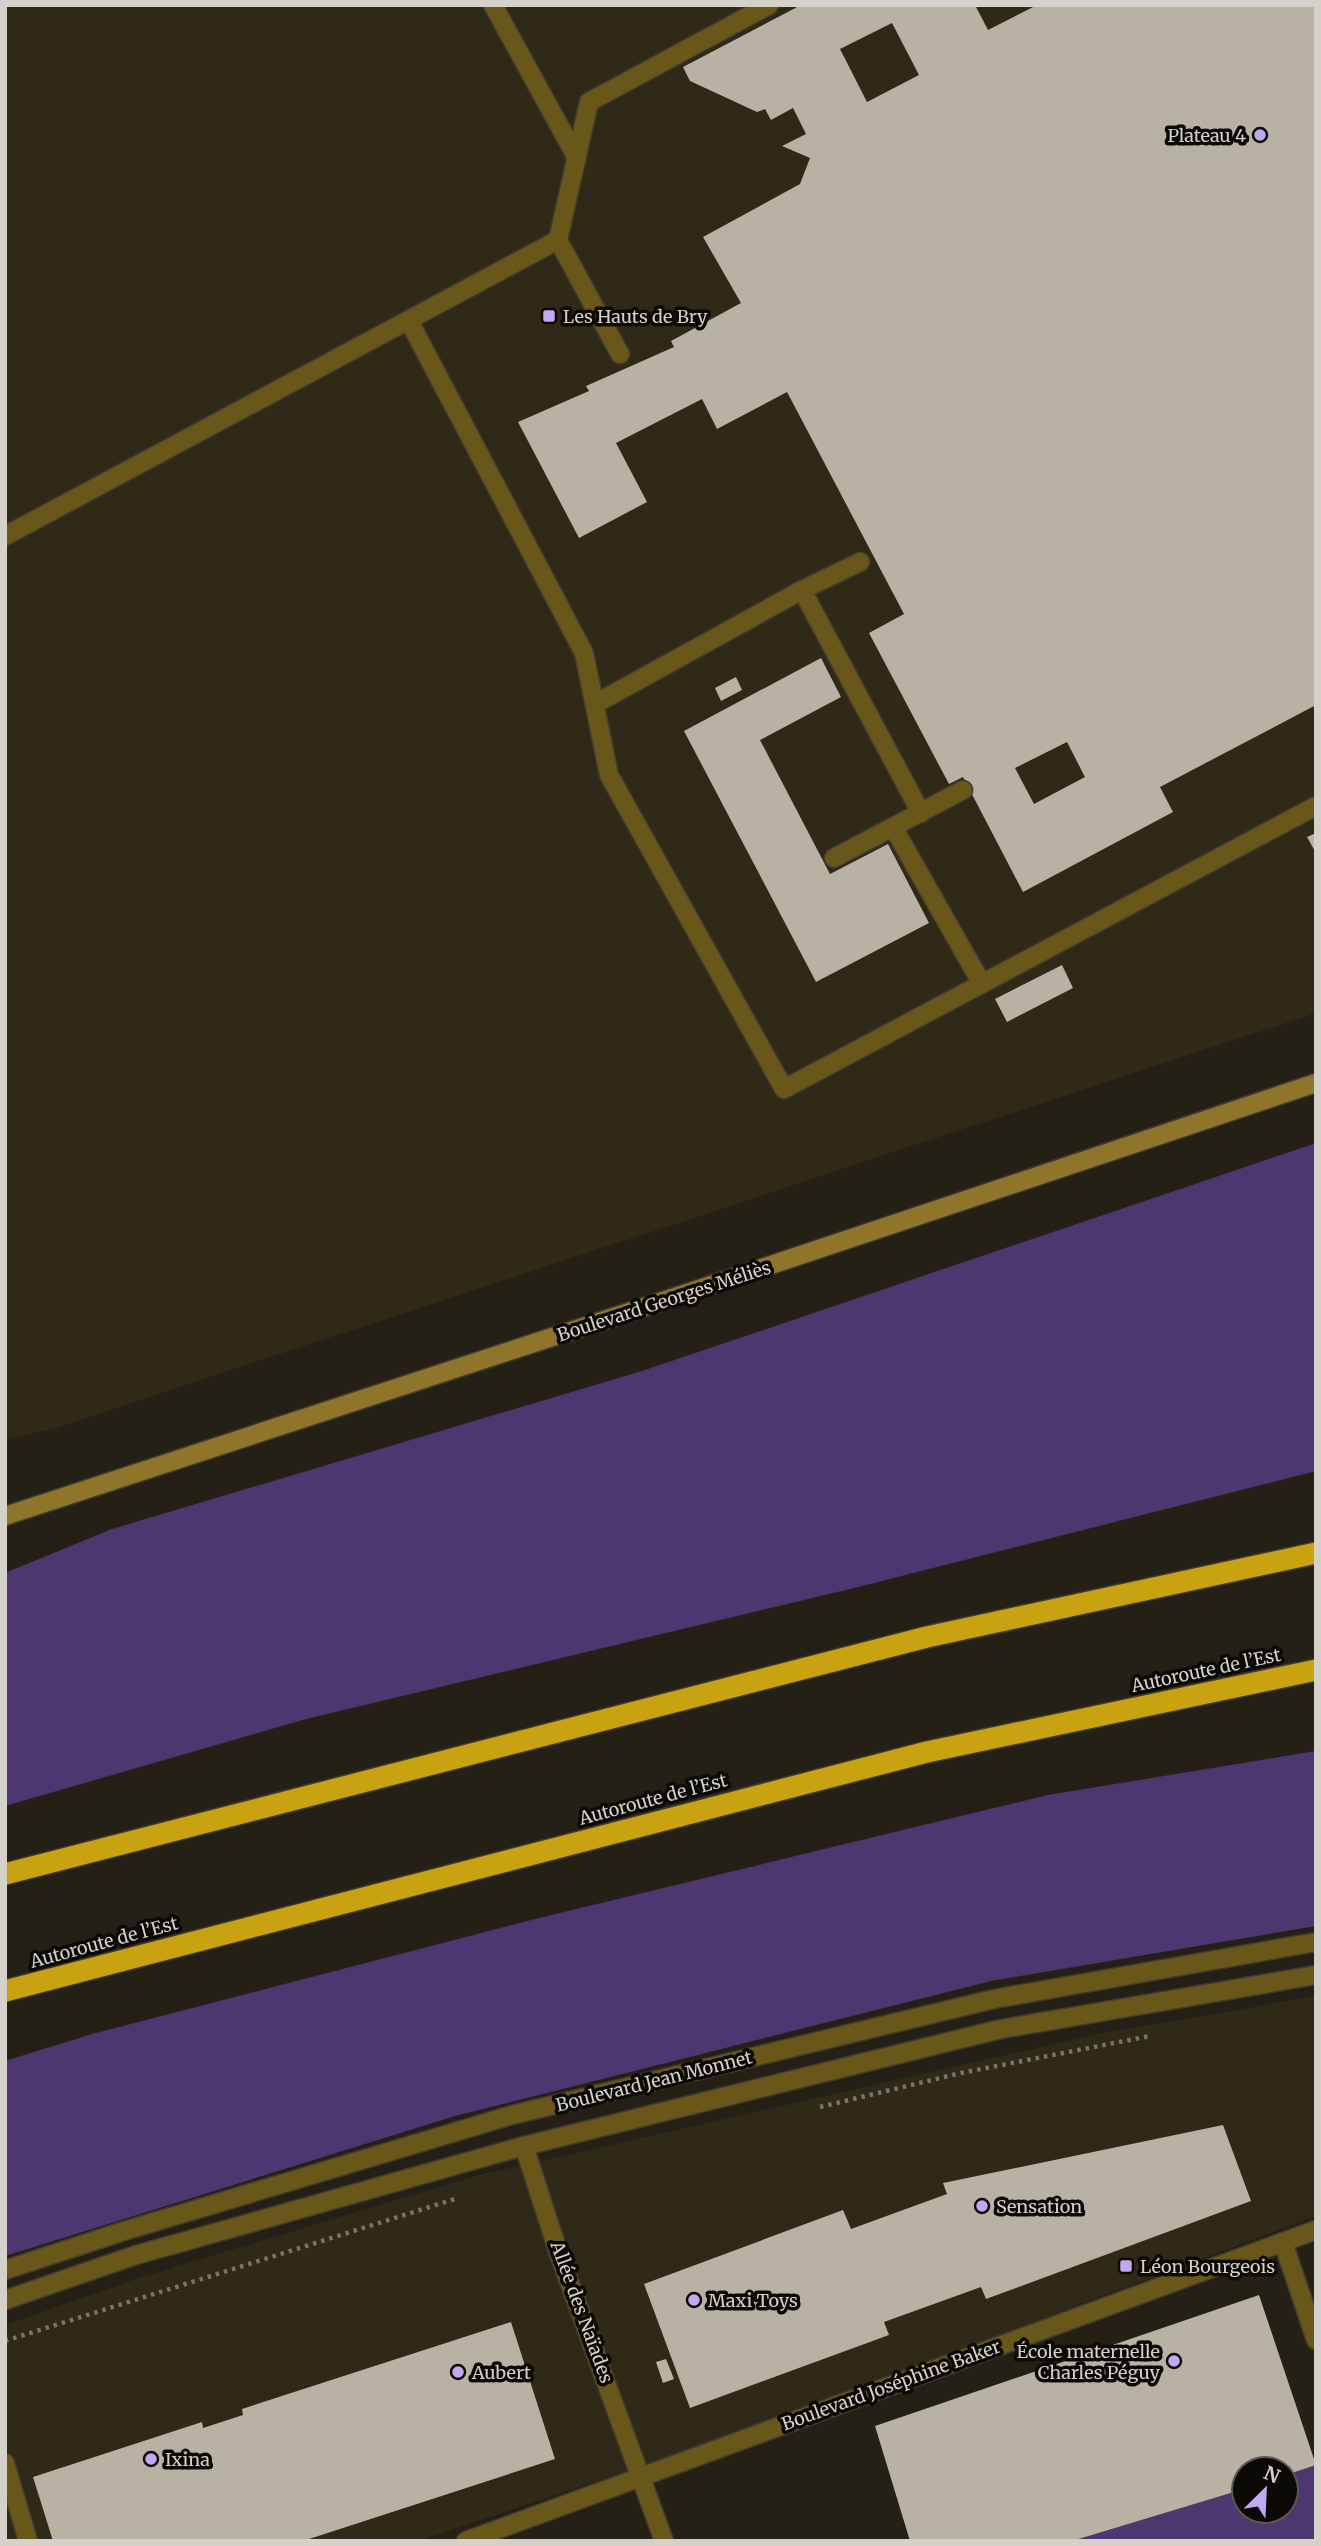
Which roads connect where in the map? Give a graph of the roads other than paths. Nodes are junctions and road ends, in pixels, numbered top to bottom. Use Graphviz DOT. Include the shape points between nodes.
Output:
graph roads {
  1 [pos="493,5"];
  2 [pos="769,5"];
  3 [pos="577,158"];
  4 [pos="558,240"];
  5 [pos="409,321"];
  6 [pos="620,354"];
  7 [pos="5,536"];
  8 [pos="860,562"];
  9 [pos="802,590"];
  10 [pos="594,704"];
  11 [pos="962,790"];
  12 [pos="1316,806"];
  13 [pos="921,813"];
  14 [pos="893,827"];
  15 [pos="834,858"];
  16 [pos="982,984"];
  17 [pos="1316,1083"];
  18 [pos="7,1514"];
  19 [pos="1316,1553"];
  20 [pos="1316,1670"];
  21 [pos="5,1874"];
  22 [pos="1316,1942"];
  23 [pos="1316,1975"];
  24 [pos="5,1991"];
  25 [pos="524,2146"];
  26 [pos="1316,2230"];
  27 [pos="1283,2242"];
  28 [pos="5,2270"];
  29 [pos="5,2300"];
  30 [pos="1316,2340"];
  31 [pos="5,2463"];
  32 [pos="643,2477"];
  33 [pos="28,2541"];
  34 [pos="466,2541"];
  35 [pos="664,2541"];
  1 -- 3 [label="street"];
  2 -- 3 [label="street" via="589,102"];
  3 -- 4 [label="street"];
  4 -- 5 [label="street"];
  4 -- 6 [label="street"];
  5 -- 7 [label="street"];
  5 -- 10 [label="street" via="584,653"];
  8 -- 9 [label="street"];
  9 -- 10 [label="street"];
  9 -- 13 [label="street"];
  10 -- 16 [label="street" via="609,775 784,1089"];
  11 -- 13 [label="street"];
  12 -- 16 [label="street"];
  13 -- 14 [label="street"];
  14 -- 15 [label="street"];
  14 -- 16 [label="street"];
  17 -- 18 [label="main road, Boulevard Georges Méliès"];
  19 -- 21 [label="highway" via="927,1637"];
  20 -- 24 [label="highway, Autoroute de l’Est" via="927,1752"];
  22 -- 28 [label="street, Boulevard Jean Monnet" via="994,1999 512,2115"];
  23 -- 25 [label="street, Boulevard Jean Monnet" via="1002,2029"];
  25 -- 29 [label="street, Boulevard Jean Monnet" via="136,2255"];
  25 -- 32 [label="street, Allée des Naïades" via="559,2254"];
  26 -- 27 [label="street, Boulevard Joséphine Baker"];
  27 -- 30 [label="street"];
  27 -- 32 [label="street, Boulevard Joséphine Baker"];
  31 -- 33 [label="street"];
  32 -- 34 [label="street, Boulevard Joséphine Baker"];
  32 -- 35 [label="street, Allée des Naïades"];
}
